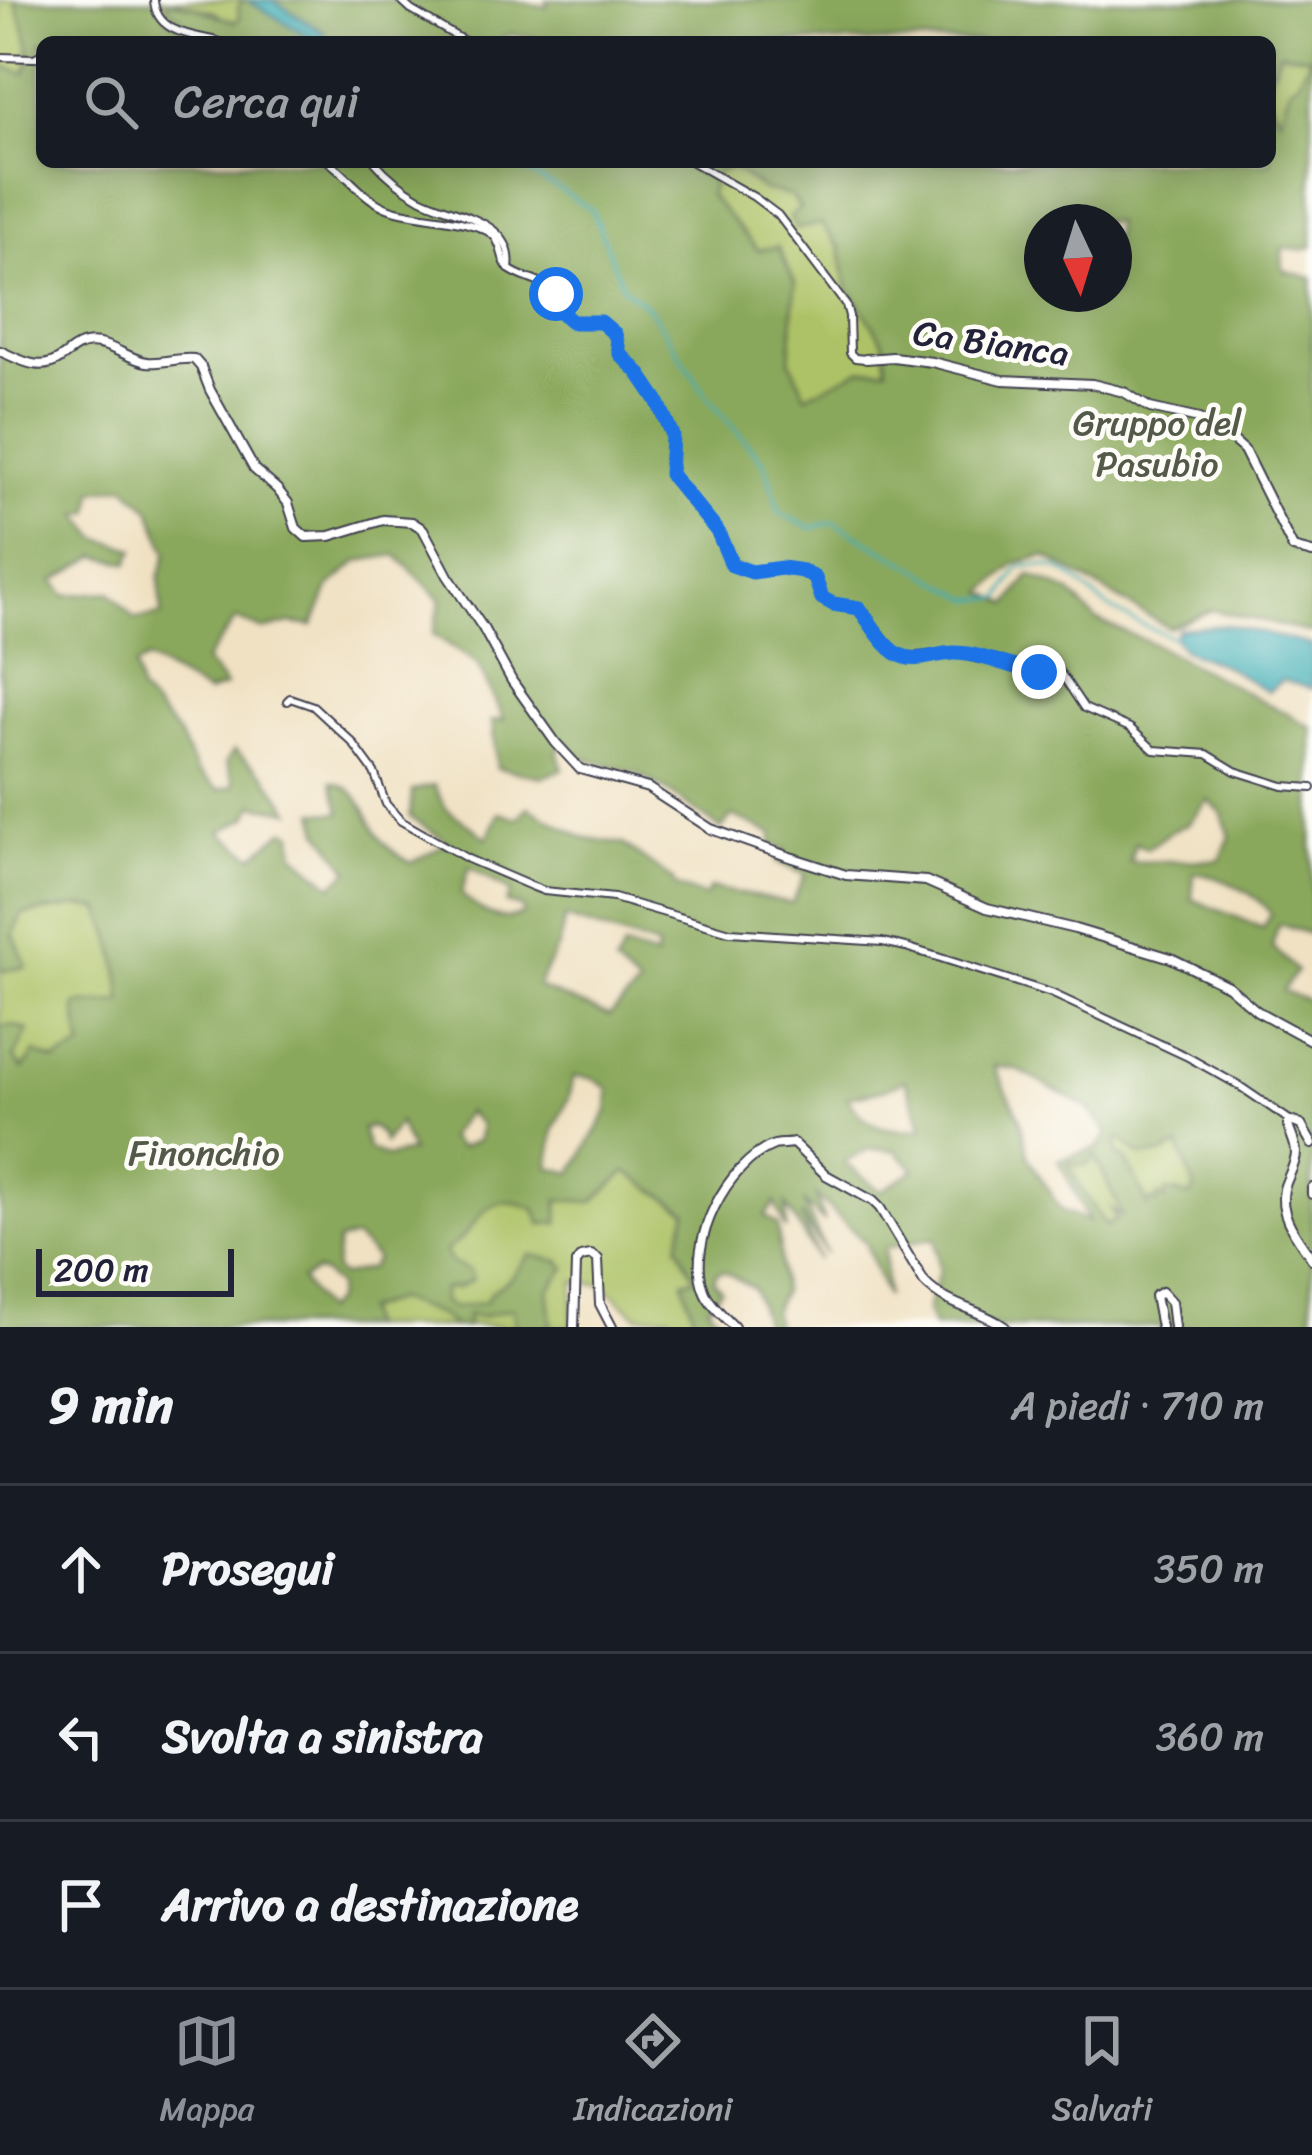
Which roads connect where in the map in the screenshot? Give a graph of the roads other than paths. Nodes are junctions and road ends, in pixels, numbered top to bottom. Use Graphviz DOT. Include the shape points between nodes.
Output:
graph roads {
  1 [pos="154,0"];
  2 [pos="400,0"];
  3 [pos="199,36"];
  4 [pos="457,36"];
  5 [pos="0,57"];
  6 [pos="36,57"];
  7 [pos="335,168"];
  8 [pos="380,168"];
  9 [pos="703,168"];
  10 [pos="509,269"];
  11 [pos="0,351"];
  12 [pos="866,359"];
  13 [pos="1312,553"];
  14 [pos="287,701"];
  15 [pos="1312,788"];
  16 [pos="1312,1041"];
  17 [pos="1291,1121"];
  18 [pos="1312,1144"];
  19 [pos="1312,1259"];
  20 [pos="574,1327"];
  21 [pos="612,1327"];
  22 [pos="734,1327"];
  23 [pos="1005,1327"];
  24 [pos="1161,1327"];
  25 [pos="1174,1327"];
  1 -- 3 [label="street" via="163,23"];
  2 -- 4 [label="street"];
  5 -- 6 [label="street"];
  7 -- 10 [label="street" via="370,201 494,236"];
  8 -- 10 [label="street" via="407,190 494,230 504,238"];
  9 -- 12 [label="street, Ca Bianca" via="778,215 846,304 850,353"];
  10 -- 15 [label="street" via="556,294 572,322 601,322 615,334 672,435 670,474 718,532 732,565 803,571 822,598 859,608 906,657 957,653 1060,672 1084,708 1130,728 1154,750 1207,754 1234,771"];
  11 -- 16 [label="main road" via="45,366 81,344 152,363 194,359 254,469 277,489 306,537 383,520 423,529 512,681 580,769 648,788 711,830 846,875 926,881 987,908 1171,958"];
  12 -- 13 [label="main road, Ca Bianca" via="1092,384 1199,419 1244,450 1293,548"];
  14 -- 17 [label="street" via="313,706 352,742 401,821 531,886 614,898 730,932 906,947 1051,993 1186,1056"];
  17 -- 18 [label="main road"];
  17 -- 19 [label="main road" via="1296,1157 1283,1205"];
  20 -- 21 [label="main road" via="576,1263 590,1255 598,1259 600,1304"];
  22 -- 23 [label="main road" via="703,1288 706,1227 744,1166 774,1145 793,1143 880,1208 933,1292"];
  24 -- 25 [label="main road" via="1154,1300 1162,1292"];
}
